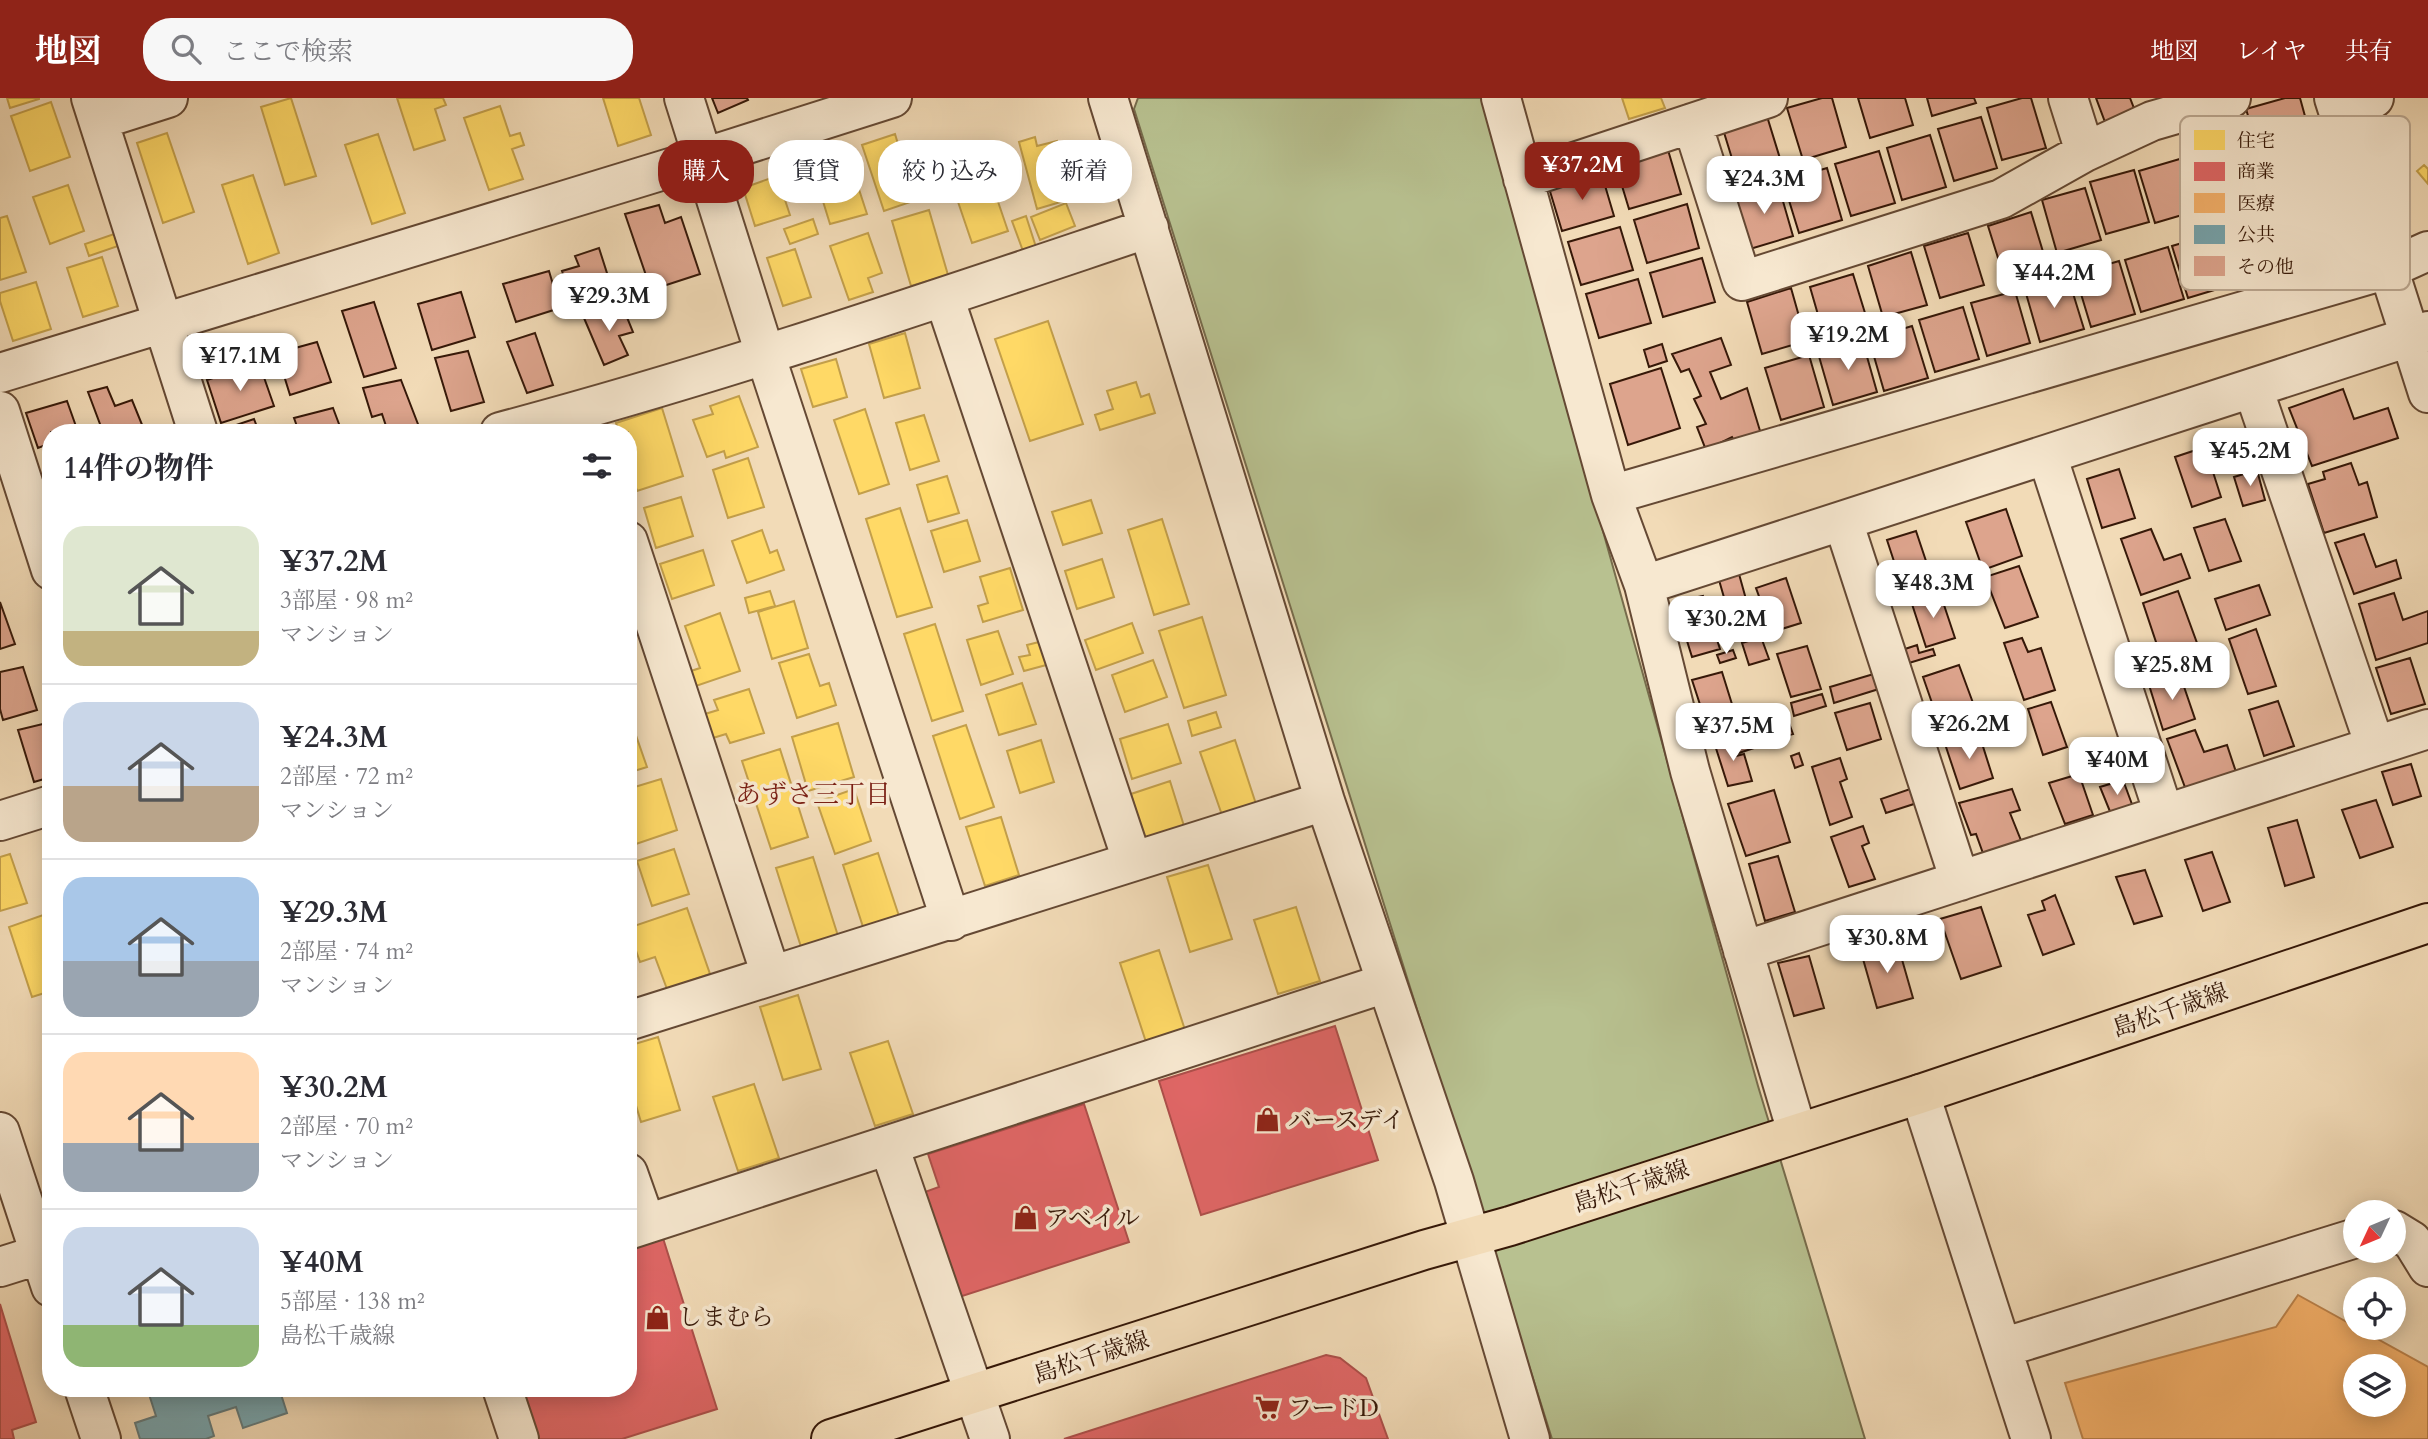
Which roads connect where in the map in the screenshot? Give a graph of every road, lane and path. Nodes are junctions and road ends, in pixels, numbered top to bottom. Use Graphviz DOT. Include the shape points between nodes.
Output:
graph roads {
  1 [pos="168,98"];
  2 [pos="684,98"];
  3 [pos="890,98"];
  4 [pos="1108,98"];
  5 [pos="1501,98"];
  6 [pos="1768,98"];
  7 [pos="2068,98"];
  8 [pos="2231,98"];
  9 [pos="2374,98"];
  10 [pos="2337,106"];
  11 [pos="95,109"];
  12 [pos="1692,123"];
  13 [pos="697,140"];
  14 [pos="754,142"];
  15 [pos="2085,152"];
  16 [pos="658,172"];
  17 [pos="1523,179"];
  18 [pos="717,203"];
  19 [pos="1149,228"];
  20 [pos="2428,251"];
  21 [pos="2410,259"];
  22 [pos="2316,290"];
  23 [pos="2398,290"];
  24 [pos="944,297"];
  25 [pos="164,324"];
  26 [pos="2419,334"];
  27 [pos="765,354"];
  28 [pos="0,373"];
  29 [pos="2253,388"];
  30 [pos="2428,393"];
  31 [pos="0,411"];
  32 [pos="589,421"];
  33 [pos="195,424"];
  34 [pos="565,424"];
  35 [pos="2047,455"];
  36 [pos="1611,495"];
  37 [pos="1843,521"];
  38 [pos="42,542"];
  39 [pos="637,568"];
  40 [pos="1644,586"];
  41 [pos="2428,729"];
  42 [pos="2375,746"];
  43 [pos="1325,801"];
  44 [pos="42,808"];
  45 [pos="2164,814"];
  46 [pos="0,821"];
  47 [pos="1132,860"];
  48 [pos="1960,881"];
  49 [pos="951,920"];
  50 [pos="2428,923"];
  51 [pos="1742,951"];
  52 [pos="771,975"];
  53 [pos="1386,983"];
  54 [pos="637,1018"];
  55 [pos="1920,1094"];
  56 [pos="0,1132"];
  57 [pos="1797,1132"];
  58 [pos="889,1146"];
  59 [pos="637,1227"];
  60 [pos="1470,1237"];
  61 [pos="2406,1237"];
  62 [pos="2343,1242"];
  63 [pos="42,1250"];
  64 [pos="42,1264"];
  65 [pos="0,1267"];
  66 [pos="2428,1267"];
  67 [pos="2002,1348"];
  68 [pos="975,1394"];
  69 [pos="87,1397"];
  70 [pos="505,1397"];
  71 [pos="101,1439"];
  72 [pos="519,1439"];
  73 [pos="831,1439"];
  74 [pos="990,1439"];
  75 [pos="1530,1439"];
  76 [pos="2031,1439"];
  1 -- 11 [label="street"];
  2 -- 13 [label="street"];
  3 -- 14 [label="street"];
  4 -- 19 [label="street"];
  5 -- 17 [label="street"];
  6 -- 12 [label="street"];
  7 -- 15 [label="street"];
  8 -- 15 [label="street" via="2152,121"];
  9 -- 10 [label="street"];
  11 -- 25 [label="street"];
  12 -- 15 [label="street" via="1742,281 2001,199"];
  12 -- 17 [label="street"];
  16 -- 25 [label="street"];
  17 -- 36 [label="street"];
  18 -- 27 [label="street"];
  19 -- 24 [label="street"];
  19 -- 43 [label="street"];
  20 -- 21 [label="street"];
  22 -- 36 [label="street"];
  23 -- 26 [label="street"];
  24 -- 27 [label="street"];
  24 -- 47 [label="street"];
  25 -- 28 [label="street"];
  25 -- 33 [label="street"];
  26 -- 29 [label="street"];
  26 -- 30 [label="street"];
  27 -- 32 [label="street"];
  27 -- 49 [label="street"];
  29 -- 35 [label="street"];
  29 -- 42 [label="street"];
  31 -- 38 [label="street"];
  32 -- 34 [label="street"];
  35 -- 37 [label="street"];
  35 -- 45 [label="street"];
  36 -- 40 [label="street"];
  37 -- 40 [label="street"];
  37 -- 48 [label="street"];
  39 -- 52 [label="street"];
  40 -- 51 [label="street" via="1690,771"];
  41 -- 42 [label="street"];
  42 -- 45 [label="street"];
  43 -- 47 [label="street"];
  43 -- 53 [label="street"];
  44 -- 46 [label="street"];
  45 -- 48 [label="street"];
  47 -- 49 [label="street"];
  48 -- 51 [label="street"];
  49 -- 52 [label="street"];
  50 -- 55 [label="main road, 島松千歳線"];
  51 -- 57 [label="street"];
  52 -- 54 [label="street"];
  53 -- 58 [label="street"];
  53 -- 60 [label="street"];
  55 -- 57 [label="main road, 島松千歳線"];
  55 -- 67 [label="street"];
  56 -- 63 [label="street"];
  57 -- 60 [label="main road, 島松千歳線"];
  58 -- 59 [label="street"];
  58 -- 68 [label="street"];
  60 -- 68 [label="main road, 島松千歳線"];
  60 -- 75 [label="street"];
  61 -- 66 [label="street"];
  62 -- 67 [label="street"];
  64 -- 65 [label="street"];
  67 -- 76 [label="street"];
  68 -- 73 [label="main road, 島松千歳線"];
  68 -- 74 [label="street"];
  69 -- 71 [label="street"];
  70 -- 72 [label="street"];
}
